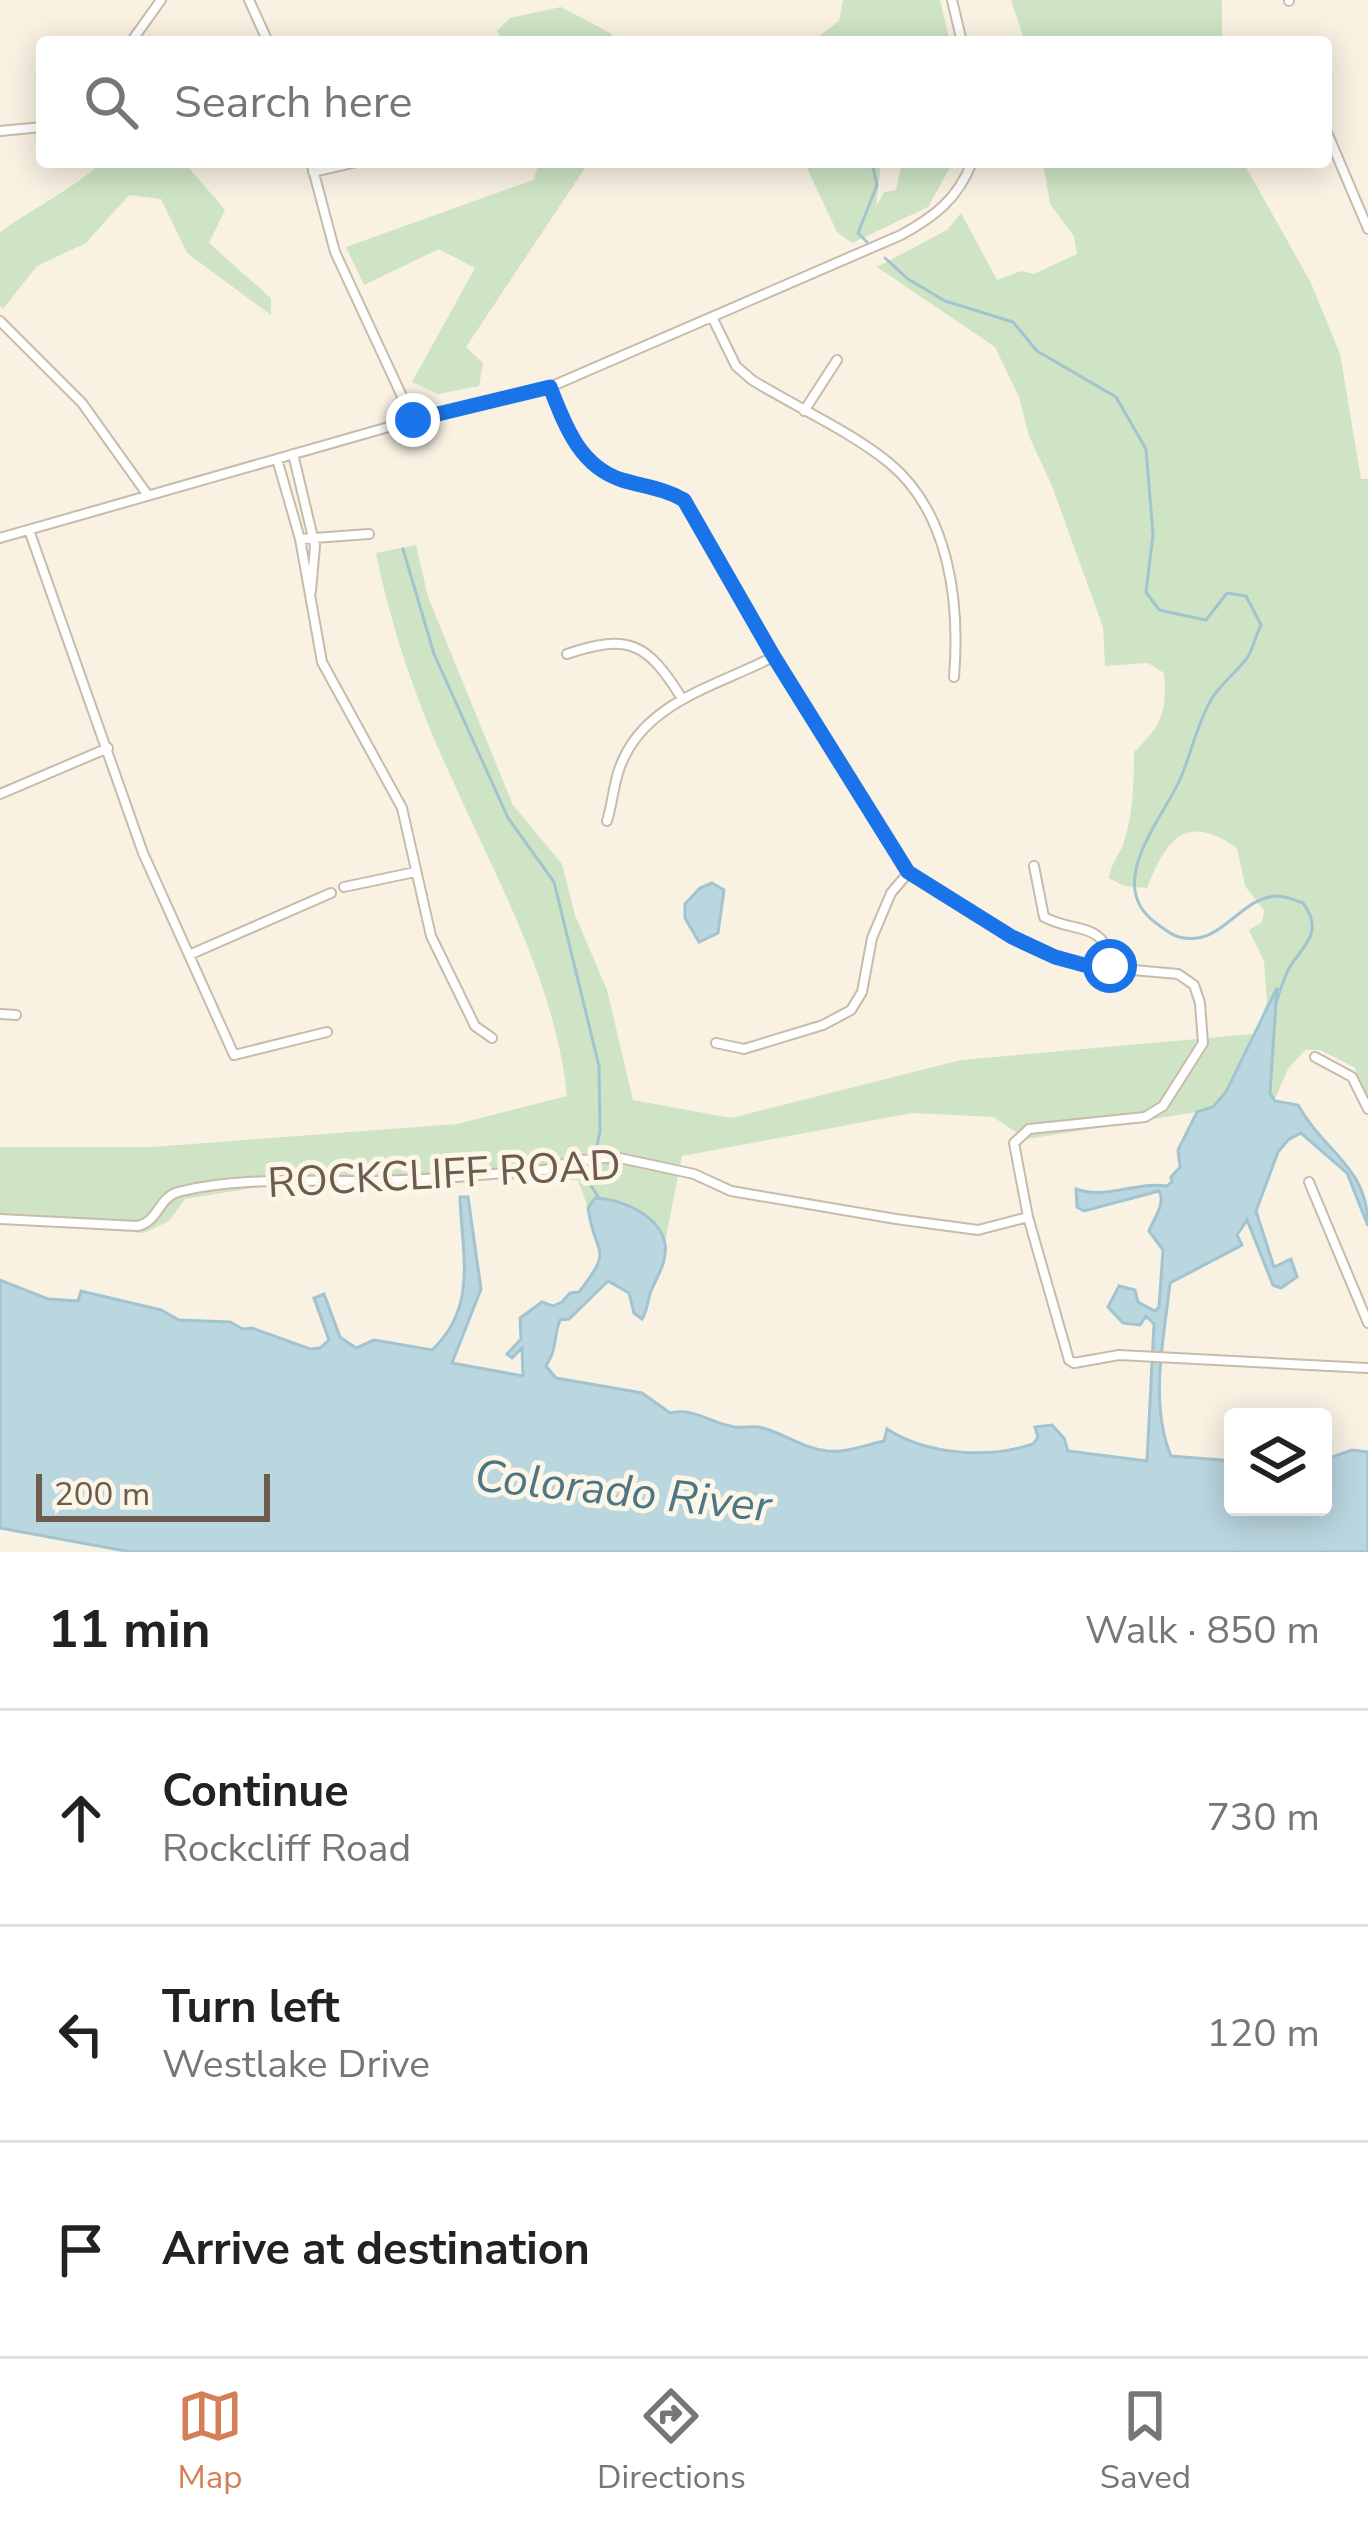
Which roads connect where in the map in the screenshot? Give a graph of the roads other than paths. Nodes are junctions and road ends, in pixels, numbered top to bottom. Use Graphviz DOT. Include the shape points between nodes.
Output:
graph roads {
  1 [pos="161,0"];
  2 [pos="250,0"];
  3 [pos="952,0"];
  4 [pos="135,36"];
  5 [pos="265,36"];
  6 [pos="961,36"];
  7 [pos="36,127"];
  8 [pos="0,130"];
  9 [pos="1332,144"];
  10 [pos="312,168"];
  11 [pos="969,168"];
  12 [pos="1368,229"];
  13 [pos="712,317"];
  14 [pos="0,321"];
  15 [pos="837,360"];
  16 [pos="550,387"];
  17 [pos="804,411"];
  18 [pos="413,420"];
  19 [pos="292,454"];
  20 [pos="277,459"];
  21 [pos="148,494"];
  22 [pos="29,530"];
  23 [pos="369,534"];
  24 [pos="0,538"];
  25 [pos="314,538"];
  26 [pos="300,539"];
  27 [pos="311,592"];
  28 [pos="567,654"];
  29 [pos="774,657"];
  30 [pos="954,677"];
  31 [pos="681,698"];
  32 [pos="108,748"];
  33 [pos="0,794"];
  34 [pos="608,820"];
  35 [pos="1034,866"];
  36 [pos="415,872"];
  37 [pos="908,872"];
  38 [pos="344,887"];
  39 [pos="331,893"];
  40 [pos="189,956"];
  41 [pos="1110,966"];
  42 [pos="0,1014"];
  43 [pos="16,1015"];
  44 [pos="327,1032"];
  45 [pos="492,1038"];
  46 [pos="716,1043"];
  47 [pos="1315,1057"];
  48 [pos="1368,1109"];
  49 [pos="1309,1183"];
  50 [pos="1028,1217"];
  51 [pos="0,1220"];
  52 [pos="1368,1323"];
  53 [pos="1368,1368"];
  1 -- 4 [label="street"];
  2 -- 5 [label="street"];
  3 -- 6 [label="street"];
  7 -- 8 [label="street"];
  9 -- 12 [label="street"];
  10 -- 18 [label="street" via="335,252"];
  11 -- 13 [label="street" via="932,218"];
  13 -- 16 [label="street"];
  13 -- 17 [label="street" via="736,365"];
  14 -- 21 [label="street" via="82,404"];
  15 -- 17 [label="street"];
  16 -- 18 [label="street"];
  16 -- 29 [label="street" via="588,460 684,500"];
  17 -- 30 [label="street" via="889,462 930,510 948,563"];
  18 -- 19 [label="street"];
  19 -- 20 [label="street"];
  19 -- 25 [label="street"];
  20 -- 21 [label="street"];
  20 -- 26 [label="street"];
  21 -- 22 [label="street"];
  22 -- 24 [label="street"];
  22 -- 32 [label="street"];
  23 -- 25 [label="street"];
  25 -- 26 [label="street"];
  25 -- 27 [label="street"];
  26 -- 27 [label="street"];
  27 -- 36 [label="street" via="322,662 396,794"];
  28 -- 31 [label="street" via="626,643 647,652"];
  29 -- 31 [label="street"];
  29 -- 37 [label="street"];
  31 -- 34 [label="street" via="630,746"];
  32 -- 33 [label="street"];
  32 -- 40 [label="street"];
  35 -- 41 [label="street" via="1044,917 1103,939"];
  36 -- 38 [label="street"];
  36 -- 45 [label="street" via="431,936 475,1026"];
  37 -- 41 [label="street" via="1012,937 1055,957"];
  37 -- 46 [label="street" via="872,938 851,1010 744,1049"];
  39 -- 40 [label="street"];
  40 -- 44 [label="street" via="234,1055"];
  41 -- 50 [label="street" via="1178,974 1194,985 1203,1043 1156,1112 1021,1135 1014,1155"];
  42 -- 43 [label="street"];
  47 -- 48 [label="street" via="1352,1077"];
  49 -- 52 [label="street"];
  50 -- 51 [label="street, ROCKCLIFF ROAD" via="978,1230 896,1220 731,1191 615,1157 545,1170 179,1192 138,1226"];
  50 -- 53 [label="street" via="1061,1342 1074,1363 1119,1355"];
}
